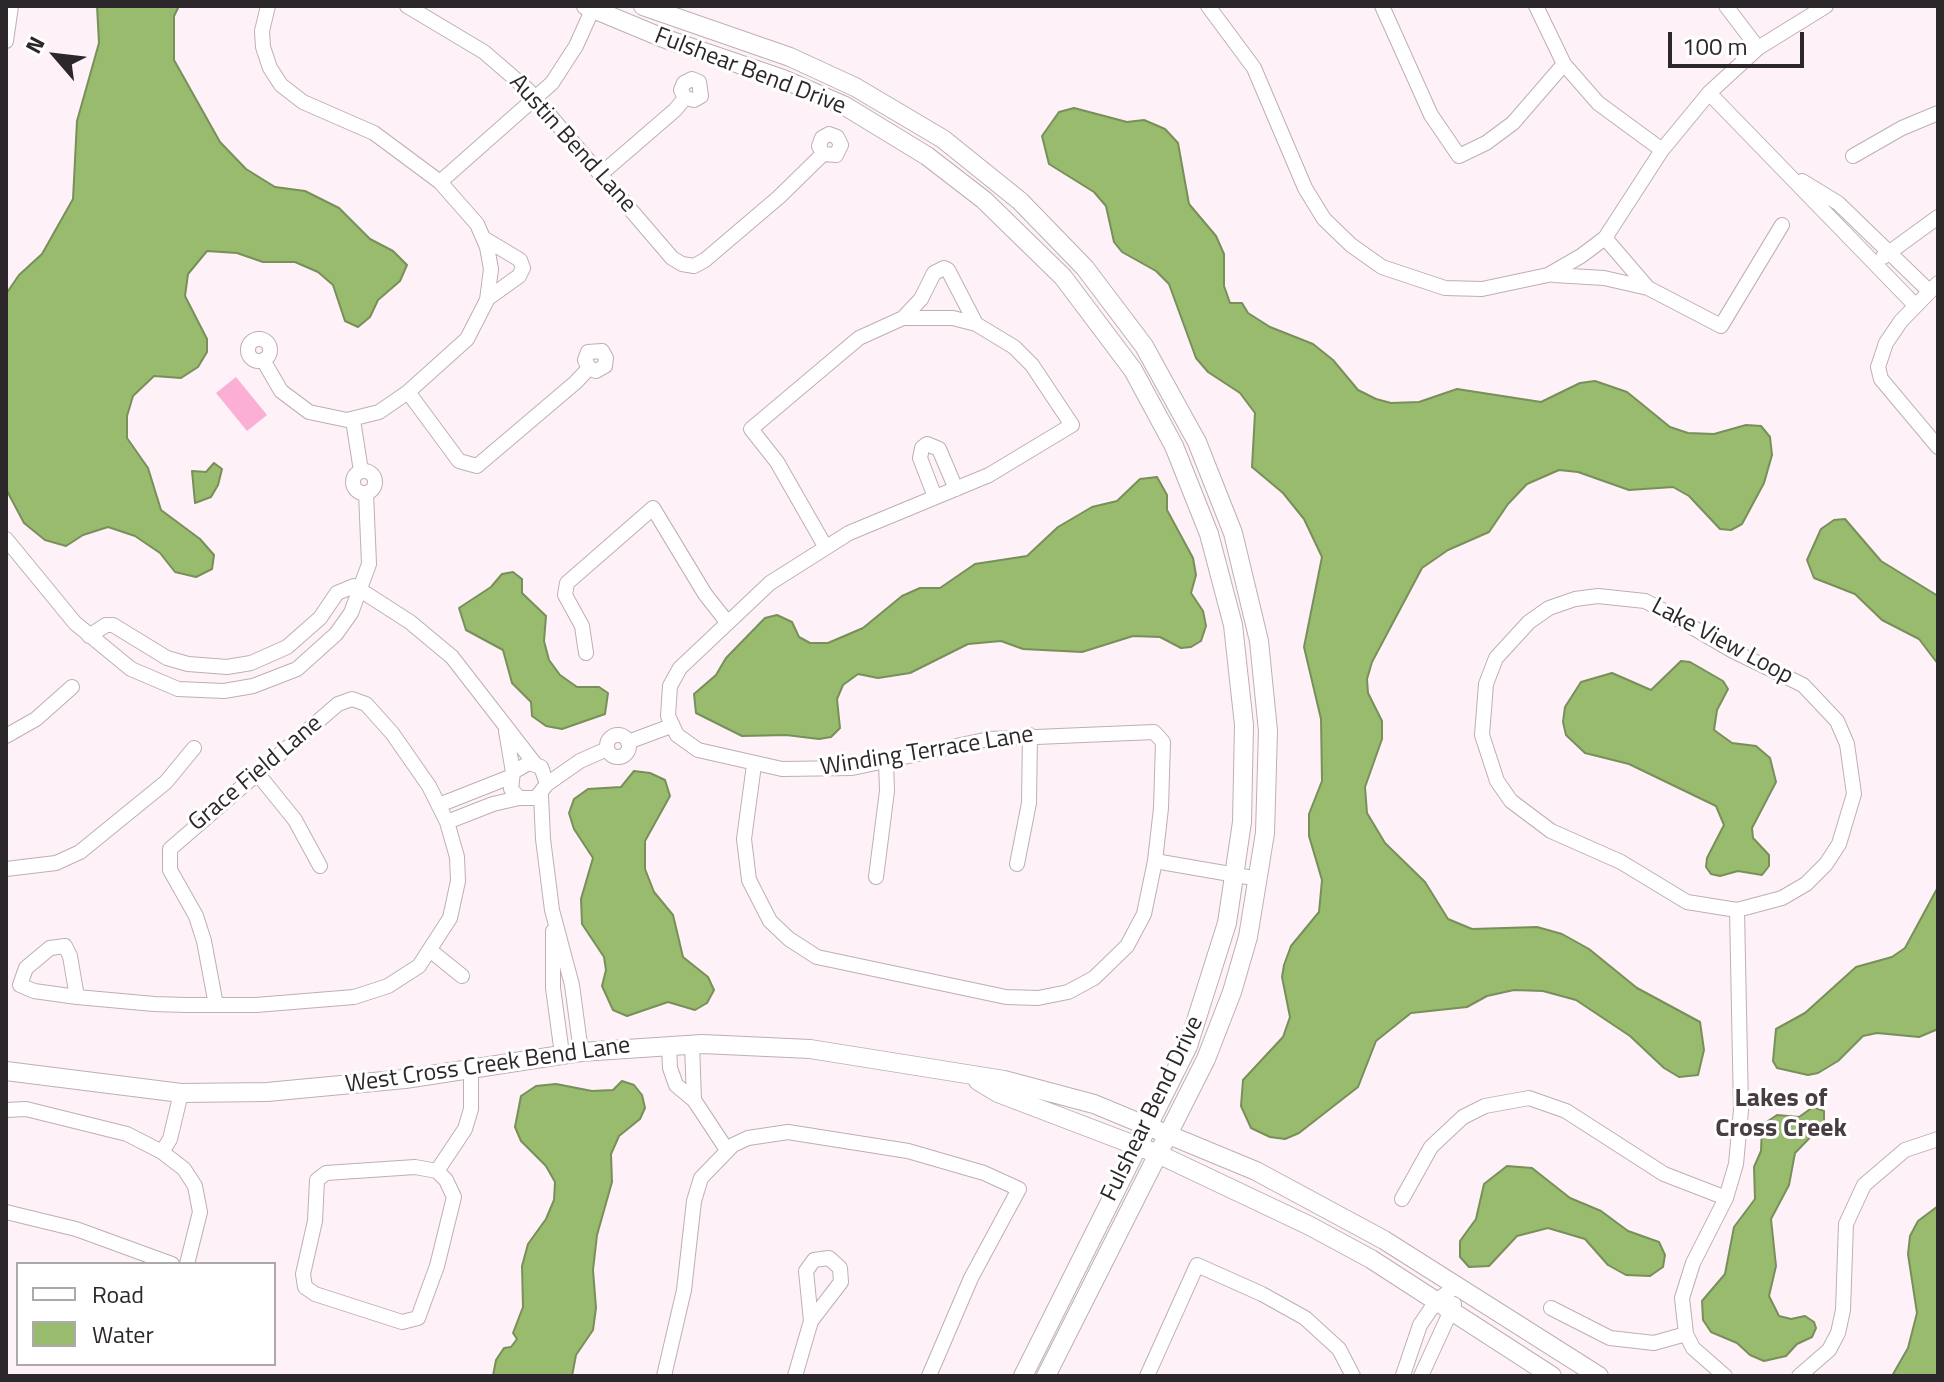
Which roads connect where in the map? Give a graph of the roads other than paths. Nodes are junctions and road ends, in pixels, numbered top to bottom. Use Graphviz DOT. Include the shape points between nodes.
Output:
graph roads {
  1 [pos="268,6"];
  2 [pos="407,6"];
  3 [pos="643,6"];
  4 [pos="1208,6"];
  5 [pos="1382,6"];
  6 [pos="1536,6"];
  7 [pos="1726,6"];
  8 [pos="1826,6"];
  9 [pos="591,7"];
  10 [pos="9,16"];
  11 [pos="6,41"];
  12 [pos="1758,48"];
  13 [pos="1564,64"];
  14 [pos="855,87"];
  15 [pos="1709,93"];
  16 [pos="685,98"];
  17 [pos="537,99"];
  18 [pos="845,106"];
  19 [pos="1938,113"];
  20 [pos="1662,150"];
  21 [pos="823,154"];
  22 [pos="1853,156"];
  23 [pos="602,173"];
  24 [pos="1791,173"];
  25 [pos="440,182"];
  26 [pos="1938,217"];
  27 [pos="1782,225"];
  28 [pos="1605,238"];
  29 [pos="485,239"];
  30 [pos="1889,252"];
  31 [pos="1874,266"];
  32 [pos="1548,275"];
  33 [pos="1933,287"];
  34 [pos="1648,288"];
  35 [pos="1110,299"];
  36 [pos="487,300"];
  37 [pos="1914,304"];
  38 [pos="1092,312"];
  39 [pos="903,318"];
  40 [pos="976,324"];
  41 [pos="263,360"];
  42 [pos="589,368"];
  43 [pos="408,392"];
  44 [pos="353,420"];
  45 [pos="1938,447"];
  46 [pos="956,489"];
  47 [pos="935,497"];
  48 [pos="6,539"];
  49 [pos="825,546"];
  50 [pos="1238,552"];
  51 [pos="11,556"];
  52 [pos="1216,558"];
  53 [pos="360,593"];
  54 [pos="727,622"];
  55 [pos="89,636"];
  56 [pos="586,653"];
  57 [pos="72,687"];
  58 [pos="671,726"];
  59 [pos="505,727"];
  60 [pos="1030,735"];
  61 [pos="6,736"];
  62 [pos="194,748"];
  63 [pos="580,761"];
  64 [pos="886,762"];
  65 [pos="536,764"];
  66 [pos="754,765"];
  67 [pos="257,773"];
  68 [pos="512,774"];
  69 [pos="544,790"];
  70 [pos="522,799"];
  71 [pos="439,805"];
  72 [pos="447,822"];
  73 [pos="543,839"];
  74 [pos="1155,861"];
  75 [pos="1017,864"];
  76 [pos="320,866"];
  77 [pos="6,869"];
  78 [pos="1236,875"];
  79 [pos="876,877"];
  80 [pos="1259,879"];
  81 [pos="1737,910"];
  82 [pos="431,951"];
  83 [pos="462,976"];
  84 [pos="77,997"];
  85 [pos="216,1005"];
  86 [pos="692,1044"];
  87 [pos="669,1045"];
  88 [pos="572,1053"];
  89 [pos="471,1069"];
  90 [pos="6,1071"];
  91 [pos="968,1076"];
  92 [pos="181,1093"];
  93 [pos="694,1100"];
  94 [pos="6,1109"];
  95 [pos="1148,1125"];
  96 [pos="1169,1134"];
  97 [pos="1938,1139"];
  98 [pos="1138,1146"];
  99 [pos="727,1150"];
  100 [pos="162,1152"];
  101 [pos="1158,1154"];
  102 [pos="437,1171"];
  103 [pos="1726,1198"];
  104 [pos="1402,1199"];
  105 [pos="6,1212"];
  106 [pos="167,1262"];
  107 [pos="188,1262"];
  108 [pos="1457,1286"];
  109 [pos="1445,1305"];
  110 [pos="1551,1308"];
  111 [pos="811,1321"];
  112 [pos="1686,1334"];
  113 [pos="1025,1369"];
  114 [pos="1047,1373"];
  115 [pos="1403,1375"];
  116 [pos="1721,1375"];
  117 [pos="1805,1375"];
  118 [pos="664,1376"];
  119 [pos="795,1376"];
  120 [pos="929,1376"];
  121 [pos="1147,1376"];
  122 [pos="1353,1376"];
  123 [pos="1395,1376"];
  124 [pos="1409,1376"];
  125 [pos="1421,1376"];
  126 [pos="1552,1376"];
  127 [pos="1599,1376"];
  1 -- 25 [label="street" via="263,47 281,85 303,102 374,133"];
  2 -- 17 [label="street, Austin Bend Lane" via="484,52"];
  3 -- 14 [label="main road, Fulshear Bend Drive" via="771,50"];
  4 -- 32 [label="street" via="1254,68 1305,188 1324,219 1351,245 1382,267 1445,288 1482,289"];
  5 -- 13 [label="street" via="1425,105 1459,156 1513,123"];
  6 -- 13 [label="street"];
  7 -- 12 [label="street"];
  8 -- 12 [label="street"];
  9 -- 17 [label="street" via="566,64"];
  9 -- 18 [label="main road, Fulshear Bend Drive"];
  10 -- 11 [label="street"];
  12 -- 15 [label="street"];
  13 -- 20 [label="street" via="1598,103"];
  14 -- 18 [label="main road"];
  14 -- 35 [label="main road, Fulshear Bend Drive" via="927,128 988,173 1053,233"];
  15 -- 20 [label="street"];
  15 -- 24 [label="street"];
  16 -- 23 [label="street"];
  17 -- 23 [label="street, Austin Bend Lane"];
  17 -- 25 [label="street"];
  18 -- 38 [label="main road, Fulshear Bend Drive" via="917,149 984,200 1046,258"];
  19 -- 22 [label="street"];
  20 -- 28 [label="street"];
  21 -- 23 [label="street, Austin Bend Lane" via="705,260 688,266 672,258"];
  24 -- 30 [label="street" via="1838,203"];
  24 -- 31 [label="street"];
  25 -- 29 [label="street"];
  26 -- 30 [label="street"];
  27 -- 34 [label="street" via="1721,326"];
  28 -- 32 [label="street"];
  28 -- 34 [label="street"];
  29 -- 36 [label="street" via="491,269"];
  29 -- 36 [label="street" via="520,260 523,268"];
  30 -- 31 [label="street"];
  30 -- 33 [label="street"];
  31 -- 37 [label="street"];
  32 -- 34 [label="street" via="1604,278"];
  33 -- 37 [label="street"];
  35 -- 38 [label="main road"];
  35 -- 50 [label="main road, Fulshear Bend Drive" via="1185,418"];
  36 -- 43 [label="street" via="467,339"];
  37 -- 45 [label="street" via="1886,343 1878,367 1881,379"];
  38 -- 52 [label="main road, Fulshear Bend Drive" via="1161,420 1200,507"];
  39 -- 40 [label="street" via="940,317"];
  39 -- 40 [label="street" via="921,299 934,273 944,268"];
  39 -- 49 [label="street" via="859,338 751,429"];
  40 -- 46 [label="street" via="1032,365 1072,425"];
  41 -- 44 [label="street" via="277,386 296,404 324,417"];
  42 -- 43 [label="street" via="485,461 463,471"];
  43 -- 44 [label="street" via="386,409"];
  44 -- 53 [label="street" via="361,471 375,479 366,493 369,564"];
  46 -- 47 [label="street"];
  46 -- 47 [label="street" via="939,449 927,444 920,458"];
  47 -- 49 [label="street"];
  48 -- 51 [label="street"];
  49 -- 54 [label="street" via="770,583"];
  50 -- 52 [label="main road"];
  50 -- 80 [label="main road, Fulshear Bend Drive" via="1259,641 1268,731"];
  51 -- 55 [label="street"];
  52 -- 78 [label="main road, Fulshear Bend Drive" via="1237,651 1244,725"];
  53 -- 55 [label="street" via="360,588 345,588 287,647 227,667 167,658 113,625"];
  53 -- 55 [label="street" via="336,634 297,669 224,691 178,689 153,681"];
  53 -- 59 [label="street" via="431,638 470,677"];
  54 -- 56 [label="street" via="653,508 567,583 565,595 582,626"];
  54 -- 58 [label="street" via="673,678 667,697"];
  57 -- 61 [label="street" via="36,719"];
  58 -- 63 [label="street" via="628,742 615,735 607,749"];
  58 -- 66 [label="street, Winding Terrace Lane" via="698,750"];
  59 -- 65 [label="street"];
  59 -- 68 [label="street"];
  60 -- 64 [label="street, Winding Terrace Lane"];
  60 -- 74 [label="street, Winding Terrace Lane" via="1148,730 1160,737"];
  60 -- 75 [label="street" via="1029,803"];
  62 -- 77 [label="street" via="176,773 80,852 56,863"];
  63 -- 65 [label="street"];
  63 -- 69 [label="street"];
  64 -- 66 [label="street, Winding Terrace Lane" via="818,770"];
  64 -- 79 [label="street"];
  65 -- 68 [label="street" via="522,764"];
  65 -- 69 [label="street" via="545,772"];
  66 -- 74 [label="street" via="744,839 749,880 770,921 803,950 832,963 1022,998 1068,992 1106,969 1137,930"];
  67 -- 71 [label="street, Grace Field Lane" via="338,704 352,699 376,713 413,759"];
  67 -- 76 [label="street" via="295,820"];
  67 -- 85 [label="street, Grace Field Lane" via="174,844 167,856 196,916"];
  68 -- 70 [label="street" via="511,789"];
  68 -- 71 [label="street"];
  69 -- 70 [label="street"];
  69 -- 73 [label="street"];
  70 -- 72 [label="street"];
  70 -- 73 [label="street"];
  71 -- 72 [label="street"];
  72 -- 82 [label="street" via="458,881 450,918"];
  73 -- 88 [label="street" via="552,910 553,988"];
  74 -- 78 [label="street"];
  78 -- 80 [label="street"];
  78 -- 95 [label="main road, Fulshear Bend Drive" via="1200,1012"];
  80 -- 96 [label="main road, Fulshear Bend Drive" via="1225,1013"];
  81 -- 81 [label="street, Lake View Loop" via="1687,902 1621,862 1551,831 1511,801 1488,759 1482,709 1486,684 1496,658 1549,608 1598,596 1645,601 1803,685 1837,721 1847,744 1854,794 1839,844 1806,884 1782,898"];
  81 -- 103 [label="street" via="1741,1110 1736,1164"];
  82 -- 83 [label="street"];
  82 -- 85 [label="street" via="405,977 354,997"];
  84 -- 84 [label="street" via="65,946 50,948 26,968 20,985"];
  84 -- 85 [label="street"];
  86 -- 87 [label="main road, West Cross Creek Bend Lane"];
  86 -- 91 [label="main road, West Cross Creek Bend Lane" via="810,1049"];
  86 -- 93 [label="street"];
  87 -- 88 [label="main road, West Cross Creek Bend Lane"];
  87 -- 93 [label="street" via="672,1077"];
  88 -- 89 [label="main road, West Cross Creek Bend Lane"];
  89 -- 92 [label="main road, West Cross Creek Bend Lane" via="335,1087"];
  89 -- 102 [label="street" via="465,1129"];
  90 -- 92 [label="main road, West Cross Creek Bend Lane"];
  91 -- 95 [label="main road, West Cross Creek Bend Lane" via="1053,1091"];
  91 -- 98 [label="main road, West Cross Creek Bend Lane" via="998,1093"];
  92 -- 100 [label="street"];
  93 -- 99 [label="street"];
  94 -- 100 [label="street" via="101,1126"];
  95 -- 96 [label="main road, West Cross Creek Bend Lane"];
  95 -- 98 [label="main road, Fulshear Bend Drive"];
  96 -- 101 [label="main road, Fulshear Bend Drive"];
  96 -- 108 [label="main road, West Cross Creek Bend Lane" via="1319,1203"];
  97 -- 117 [label="street" via="1905,1150 1880,1167 1851,1206 1842,1245 1838,1333"];
  98 -- 101 [label="main road, West Cross Creek Bend Lane"];
  98 -- 113 [label="main road, Fulshear Bend Drive"];
  99 -- 118 [label="street" via="697,1187 684,1290"];
  99 -- 120 [label="street" via="764,1134 835,1138 951,1161 1019,1189 971,1278"];
  100 -- 107 [label="street" via="195,1186 200,1212"];
  101 -- 109 [label="main road, West Cross Creek Bend Lane" via="1310,1226"];
  101 -- 114 [label="main road, Fulshear Bend Drive"];
  102 -- 102 [label="street" via="326,1173 317,1180 305,1287 402,1322 418,1318 452,1211 450,1188"];
  103 -- 104 [label="street" via="1664,1174 1585,1121 1529,1098 1485,1106 1463,1117 1431,1147"];
  103 -- 112 [label="street" via="1686,1281"];
  105 -- 106 [label="street" via="76,1229"];
  108 -- 109 [label="street"];
  108 -- 127 [label="main road, West Cross Creek Bend Lane"];
  109 -- 115 [label="street" via="1420,1325"];
  109 -- 125 [label="street"];
  109 -- 126 [label="main road, West Cross Creek Bend Lane"];
  110 -- 112 [label="street" via="1620,1340 1654,1343"];
  111 -- 119 [label="street"];
  112 -- 116 [label="street"];
  113 -- 114 [label="main road"];
  115 -- 123 [label="street"];
  115 -- 124 [label="street"];
  121 -- 122 [label="street" via="1197,1265 1305,1318 1339,1349"];
}
